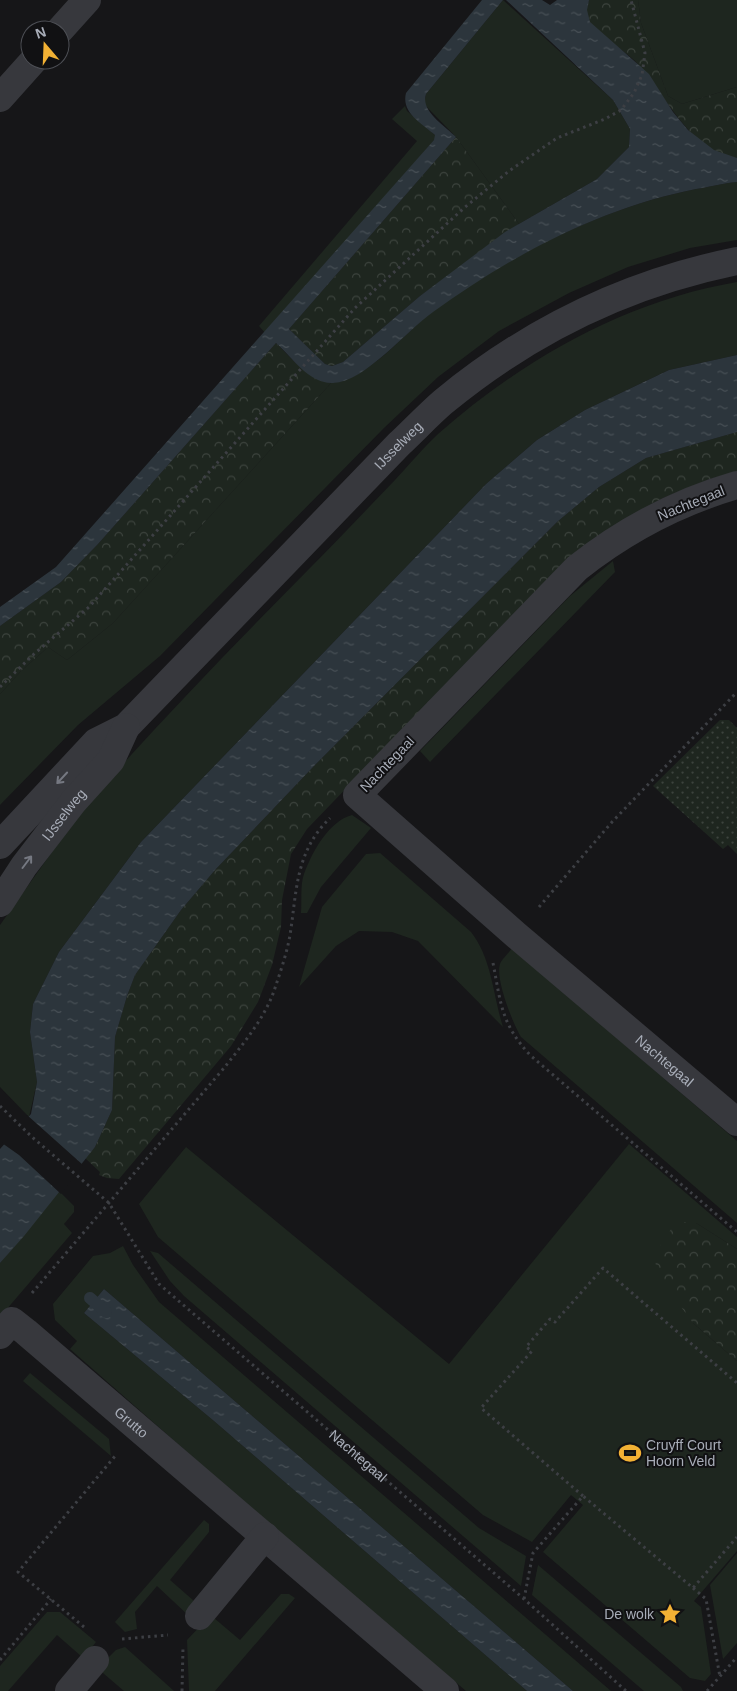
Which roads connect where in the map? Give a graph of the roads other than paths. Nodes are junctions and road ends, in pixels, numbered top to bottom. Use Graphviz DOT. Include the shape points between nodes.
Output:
graph roads {
  1 [pos="87,0"];
  2 [pos="69,20"];
  3 [pos="25,70"];
  4 [pos="0,98"];
  5 [pos="737,261"];
  6 [pos="737,485"];
  7 [pos="126,727"];
  8 [pos="0,845"];
  9 [pos="0,902"];
  10 [pos="737,1122"];
  11 [pos="0,1335"];
  12 [pos="265,1536"];
  13 [pos="191,1625"];
  14 [pos="100,1653"];
  15 [pos="69,1691"];
  16 [pos="445,1691"];
  1 -- 2 [label="street"];
  3 -- 4 [label="street"];
  5 -- 7 [label="street, IJsselweg" via="666,278 594,305 526,342 474,378 399,444"];
  6 -- 10 [label="street, Nachtegaal" via="657,516 606,546 577,568 357,795"];
  7 -- 8 [label="street, IJsselweg, one-way" via="96,742"];
  9 -- 7 [label="street, IJsselweg, one-way" via="74,801 111,760"];
  11 -- 12 [label="street, Grutto" via="12,1321"];
  12 -- 13 [label="street"];
  12 -- 16 [label="street, Grutto"];
  14 -- 15 [label="street"];
}
